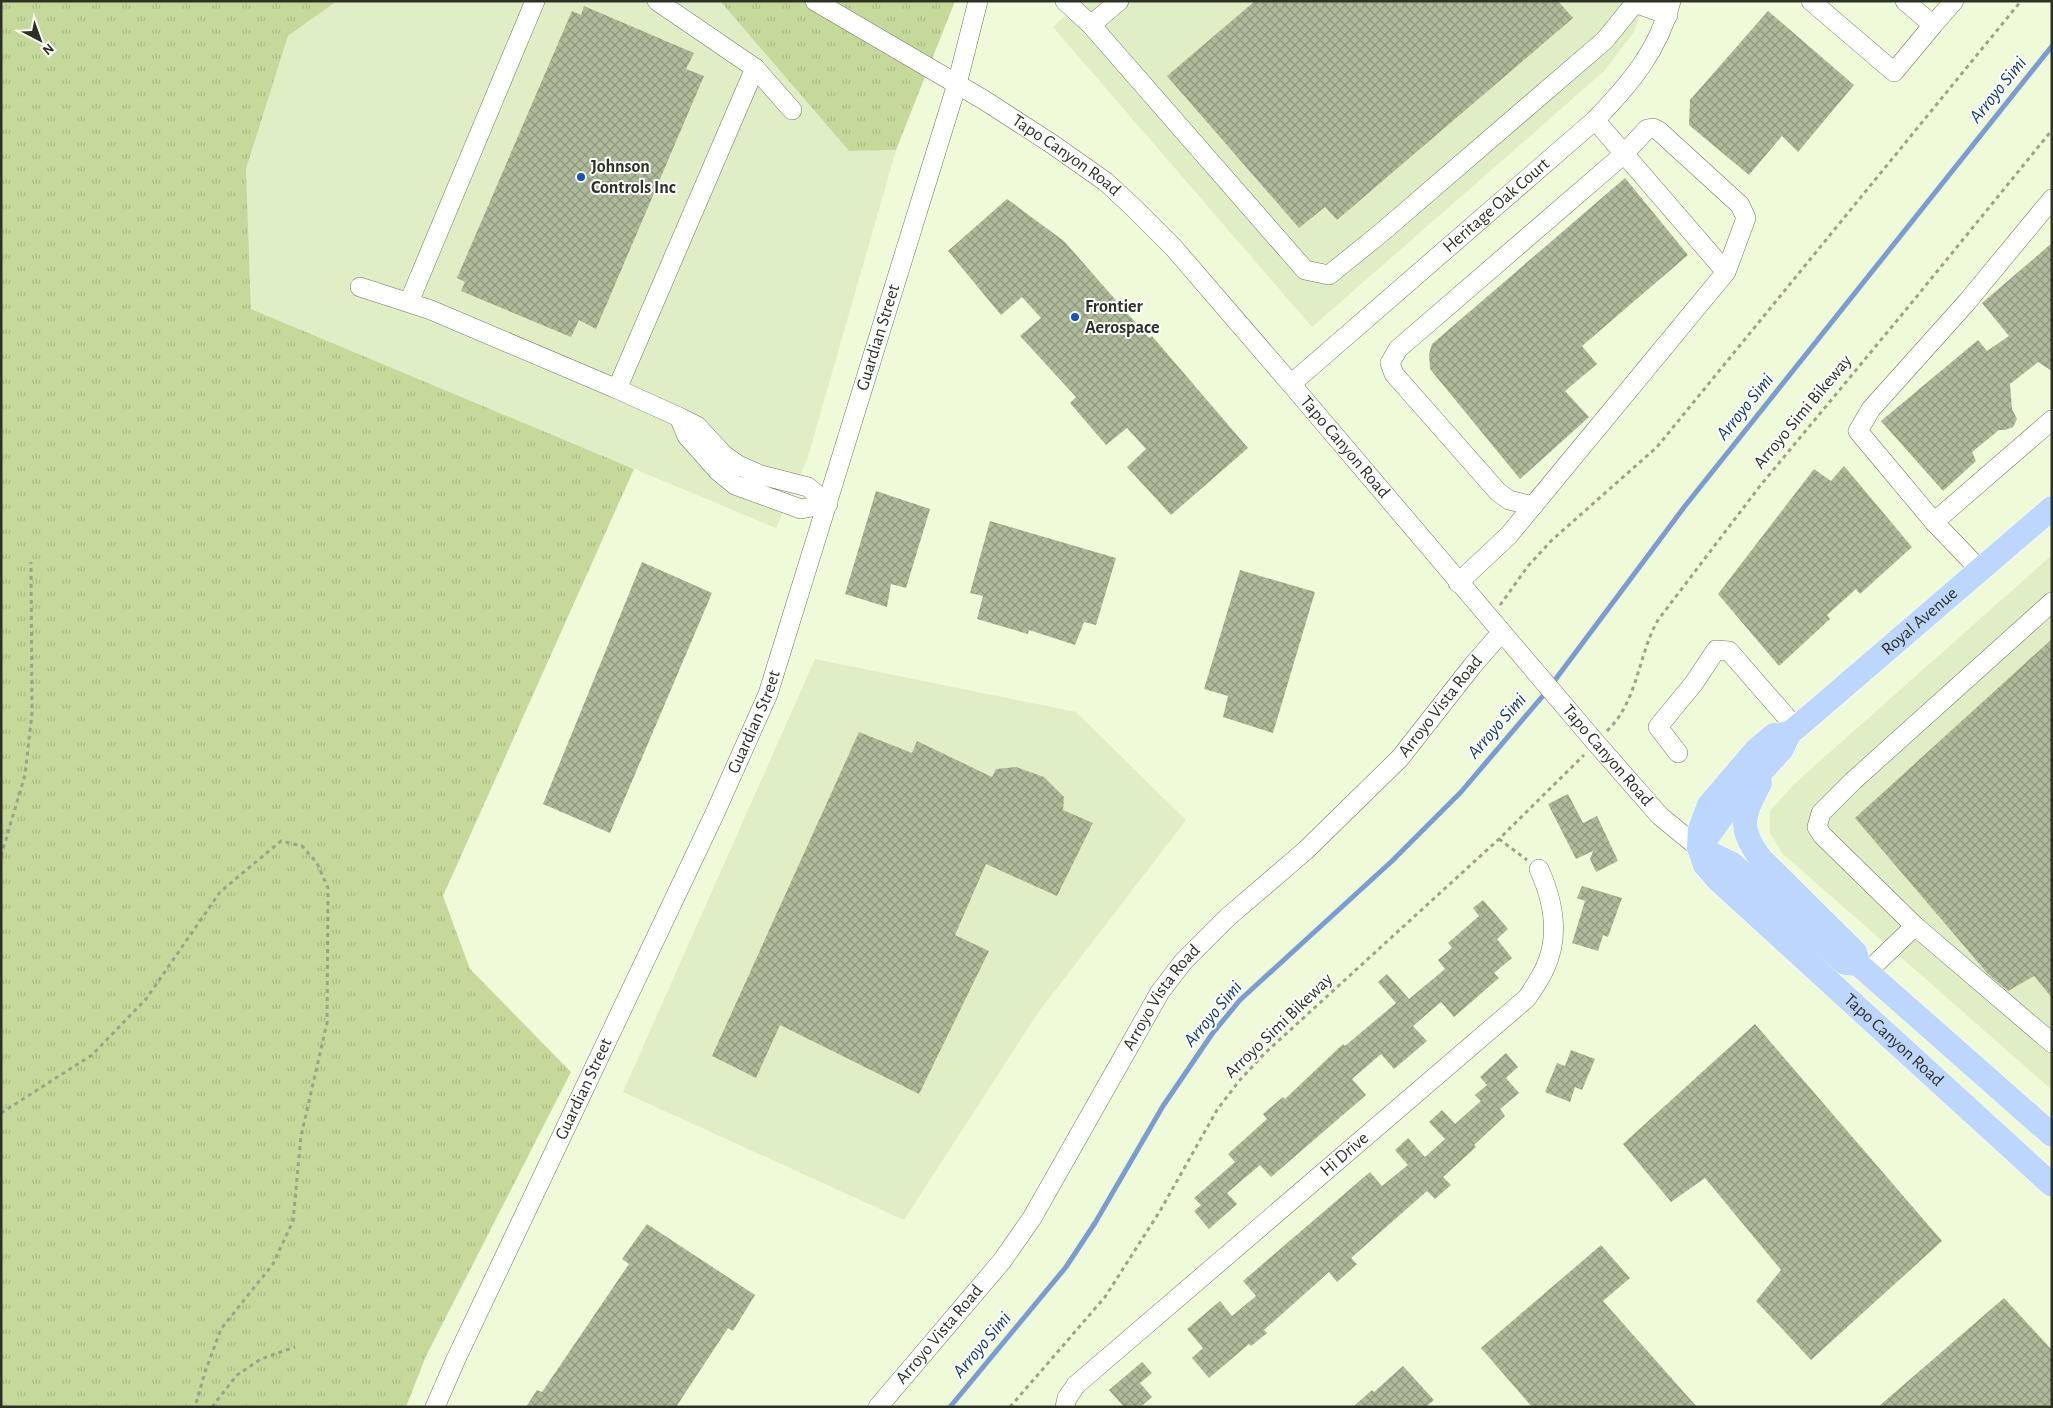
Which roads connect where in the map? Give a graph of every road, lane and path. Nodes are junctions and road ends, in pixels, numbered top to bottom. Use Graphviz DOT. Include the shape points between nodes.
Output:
graph roads {
  1 [pos="535,1"];
  2 [pos="657,1"];
  3 [pos="815,1"];
  4 [pos="978,1"];
  5 [pos="1064,1"];
  6 [pos="1119,1"];
  7 [pos="1811,1"];
  8 [pos="1905,1"];
  9 [pos="1954,1"];
  10 [pos="2021,1"];
  11 [pos="1634,2"];
  12 [pos="1669,8"];
  13 [pos="1933,25"];
  14 [pos="1091,26"];
  15 [pos="754,68"];
  16 [pos="957,84"];
  17 [pos="792,110"];
  18 [pos="1595,120"];
  19 [pos="2052,130"];
  20 [pos="1624,154"];
  21 [pos="2052,199"];
  22 [pos="1726,272"];
  23 [pos="360,287"];
  24 [pos="409,302"];
  25 [pos="1291,384"];
  26 [pos="617,389"];
  27 [pos="2052,420"];
  28 [pos="828,504"];
  29 [pos="1533,506"];
  30 [pos="2052,508"];
  31 [pos="1934,522"];
  32 [pos="31,562"];
  33 [pos="1980,570"];
  34 [pos="1458,583"];
  35 [pos="2052,602"];
  36 [pos="1488,617"];
  37 [pos="1501,634"];
  38 [pos="1607,730"];
  39 [pos="1793,731"];
  40 [pos="1678,753"];
  41 [pos="1583,756"];
  42 [pos="1769,764"];
  43 [pos="1499,839"];
  44 [pos="1699,848"];
  45 [pos="1,856"];
  46 [pos="1539,869"];
  47 [pos="1915,926"];
  48 [pos="1863,968"];
  49 [pos="2052,1044"];
  50 [pos="1,1113"];
  51 [pos="2052,1135"];
  52 [pos="2051,1183"];
  53 [pos="295,1347"];
  54 [pos="195,1407"];
  55 [pos="212,1407"];
  56 [pos="435,1407"];
  57 [pos="878,1407"];
  58 [pos="1010,1407"];
  59 [pos="1065,1407"];
  1 -- 24 [label="street"];
  2 -- 15 [label="street"];
  3 -- 16 [label="street, Tapo Canyon Road"];
  4 -- 16 [label="street, Guardian Street"];
  5 -- 14 [label="street"];
  6 -- 14 [label="street"];
  7 -- 13 [label="street" via="1894,72"];
  8 -- 13 [label="street"];
  9 -- 13 [label="street"];
  10 -- 36 [label="path" via="1657,447 1552,540"];
  11 -- 12 [label="street"];
  11 -- 14 [label="street" via="1605,40 1329,275 1304,270"];
  12 -- 18 [label="street, Heritage Oak Court" via="1650,54 1630,83"];
  15 -- 17 [label="street"];
  15 -- 26 [label="street"];
  16 -- 25 [label="street, Tapo Canyon Road" via="1106,182 1173,247"];
  16 -- 28 [label="street, Guardian Street"];
  18 -- 20 [label="street"];
  18 -- 25 [label="street, Heritage Oak Court"];
  19 -- 38 [label="path, Arroyo Simi Bikeway" via="1760,486 1658,620 1630,696"];
  20 -- 22 [label="street"];
  20 -- 22 [label="street" via="1647,129 1653,128 1740,205 1746,218"];
  20 -- 29 [label="street" via="1398,350 1390,363 1394,374 1498,492 1509,500"];
  21 -- 31 [label="street" via="1968,302 1872,409 1858,431"];
  22 -- 29 [label="street"];
  23 -- 24 [label="street"];
  24 -- 26 [label="street"];
  25 -- 34 [label="street, Tapo Canyon Road"];
  26 -- 28 [label="street" via="697,426 738,465 808,488"];
  27 -- 31 [label="street"];
  28 -- 56 [label="street, Guardian Street" via="768,694"];
  29 -- 34 [label="street" via="1509,535"];
  30 -- 33 [label="main road, Royal Avenue"];
  31 -- 33 [label="street"];
  32 -- 45 [label="path" via="32,713 25,775"];
  33 -- 39 [label="main road, Royal Avenue"];
  34 -- 36 [label="street, Tapo Canyon Road"];
  35 -- 47 [label="street" via="1853,782 1818,819 1817,827 1822,835"];
  36 -- 37 [label="street, Tapo Canyon Road"];
  37 -- 44 [label="street, Tapo Canyon Road" via="1660,816"];
  37 -- 57 [label="street, Arroyo Vista Road" via="1472,665 1400,758 1305,851 1228,917 1182,962 1160,992 1032,1218 1002,1261"];
  39 -- 40 [label="street" via="1729,651 1716,650 1658,727"];
  39 -- 42 [label="main road, Royal Avenue"];
  39 -- 44 [label="main road, Royal Avenue" via="1774,734 1709,805 1700,829"];
  41 -- 43 [label="path, Arroyo Simi Bikeway"];
  42 -- 44 [label="main road, Royal Avenue" via="1729,807"];
  42 -- 48 [label="main road" via="1748,808 1745,828 1749,842 1761,859 1855,952"];
  43 -- 46 [label="path"];
  43 -- 58 [label="path, Arroyo Simi Bikeway" via="1239,1081 1217,1110 1160,1211 1105,1297"];
  44 -- 48 [label="main road, Tapo Canyon Road" via="1731,863 1845,963"];
  44 -- 52 [label="main road, Tapo Canyon Road" via="1705,865 1718,880"];
  46 -- 59 [label="street, Hi Drive" via="1548,890 1554,923 1553,939 1545,967 1527,998 1076,1385"];
  47 -- 48 [label="street"];
  47 -- 49 [label="street"];
  48 -- 51 [label="main road, Tapo Canyon Road"];
  50 -- 54 [label="path" via="92,1055 146,1000 220,892 281,841 302,846 317,862 328,888 326,1023 301,1136 294,1221 273,1264 221,1329"];
  53 -- 55 [label="path" via="260,1359 237,1375"];
}
